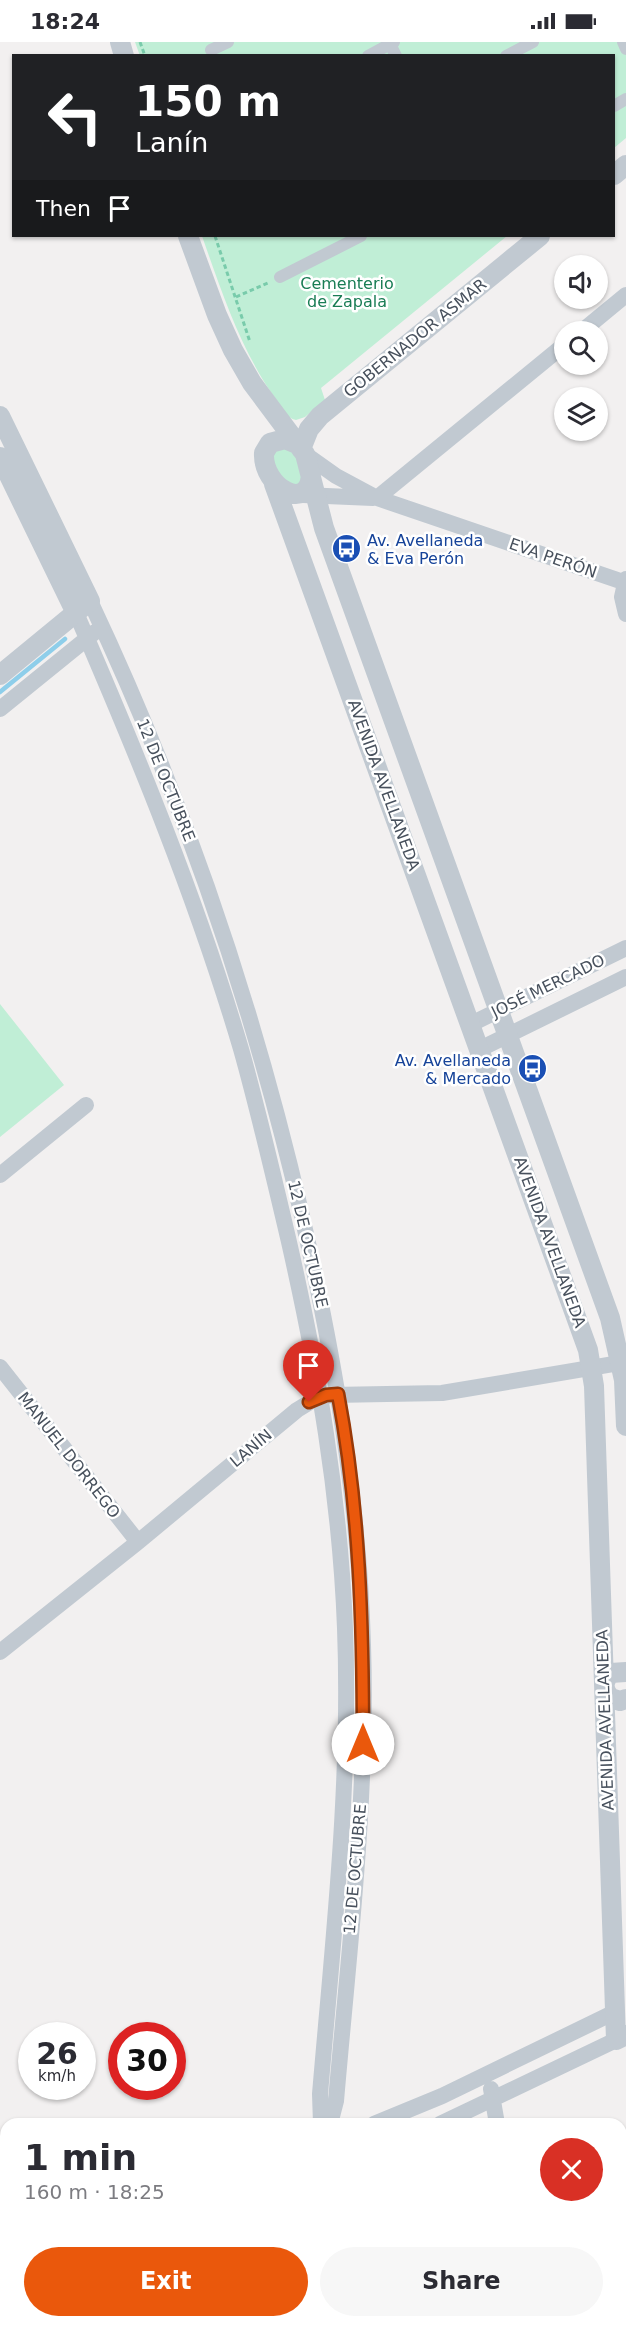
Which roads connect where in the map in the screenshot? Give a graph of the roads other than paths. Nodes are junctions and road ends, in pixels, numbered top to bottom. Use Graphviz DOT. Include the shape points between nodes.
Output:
graph roads {
  1 [pos="228,42"];
  2 [pos="533,42"];
  3 [pos="623,42"];
  4 [pos="392,46"];
  5 [pos="626,49"];
  6 [pos="211,50"];
  7 [pos="373,54"];
  8 [pos="510,54"];
  9 [pos="189,237"];
  10 [pos="359,237"];
  11 [pos="539,237"];
  12 [pos="280,277"];
  13 [pos="626,295"];
  14 [pos="594,321"];
  15 [pos="554,353"];
  16 [pos="0,416"];
  17 [pos="301,449"];
  18 [pos="0,457"];
  19 [pos="311,474"];
  20 [pos="283,489"];
  21 [pos="315,496"];
  22 [pos="377,498"];
  23 [pos="625,581"];
  24 [pos="83,607"];
  25 [pos="626,614"];
  26 [pos="102,626"];
  27 [pos="87,639"];
  28 [pos="0,675"];
  29 [pos="0,709"];
  30 [pos="626,948"];
  31 [pos="626,977"];
  32 [pos="499,1010"];
  33 [pos="471,1024"];
  34 [pos="508,1035"];
  35 [pos="480,1049"];
  36 [pos="86,1105"];
  37 [pos="0,1175"];
  38 [pos="624,1363"];
  39 [pos="0,1367"];
  40 [pos="592,1368"];
  41 [pos="338,1394"];
  42 [pos="320,1397"];
  43 [pos="626,1426"];
  44 [pos="138,1542"];
  45 [pos="0,1652"];
  46 [pos="626,1672"];
  47 [pos="604,1686"];
  48 [pos="626,1699"];
  49 [pos="620,2010"];
  50 [pos="621,2037"];
  51 [pos="488,2074"];
  52 [pos="493,2099"];
  53 [pos="321,2118"];
  54 [pos="332,2118"];
  55 [pos="389,2118"];
  56 [pos="453,2118"];
  57 [pos="496,2118"];
  1 -- 6 [label="street"];
  2 -- 8 [label="street"];
  3 -- 5 [label="street"];
  4 -- 7 [label="street"];
  9 -- 17 [label="street, AVENIDA AVELLANEDA" via="232,350"];
  10 -- 12 [label="street"];
  11 -- 17 [label="street, GOBERNADOR ASMAR" via="320,416 309,429"];
  13 -- 14 [label="street"];
  15 -- 22 [label="street"];
  16 -- 24 [label="street, 12 DE OCTUBRE"];
  17 -- 19 [label="street, AVENIDA AVELLANEDA"];
  17 -- 20 [label="street, AVENIDA AVELLANEDA" via="280,439 266,447 264,466"];
  17 -- 22 [label="street, EVA PERÓN" via="336,476"];
  18 -- 24 [label="street, 12 DE OCTUBRE"];
  19 -- 20 [label="street" via="303,490"];
  19 -- 21 [label="street, AVENIDA AVELLANEDA"];
  20 -- 21 [label="street, EVA PERÓN"];
  20 -- 33 [label="street, AVENIDA AVELLANEDA"];
  21 -- 22 [label="street, EVA PERÓN"];
  21 -- 32 [label="street, AVENIDA AVELLANEDA"];
  22 -- 23 [label="street, EVA PERÓN"];
  23 -- 25 [label="street" via="622,597"];
  24 -- 26 [label="street, 12 DE OCTUBRE"];
  24 -- 27 [label="street, 12 DE OCTUBRE"];
  24 -- 28 [label="street"];
  26 -- 27 [label="street"];
  26 -- 41 [label="street, 12 DE OCTUBRE" via="193,845 249,1012 320,1293"];
  27 -- 29 [label="street"];
  27 -- 42 [label="street, 12 DE OCTUBRE" via="173,848 237,1036 270,1157"];
  30 -- 32 [label="street, JOSÉ MERCADO"];
  31 -- 34 [label="street, JOSÉ MERCADO"];
  32 -- 33 [label="street, JOSÉ MERCADO"];
  32 -- 34 [label="street, AVENIDA AVELLANEDA"];
  33 -- 35 [label="street, AVENIDA AVELLANEDA"];
  34 -- 35 [label="street, JOSÉ MERCADO"];
  34 -- 38 [label="street, AVENIDA AVELLANEDA"];
  35 -- 40 [label="street, AVENIDA AVELLANEDA"];
  36 -- 37 [label="street"];
  38 -- 40 [label="street, LANÍN"];
  38 -- 43 [label="street, AVENIDA AVELLANEDA"];
  39 -- 44 [label="street, MANUEL DORREGO"];
  40 -- 41 [label="street, LANÍN" via="442,1393"];
  40 -- 47 [label="street, AVENIDA AVELLANEDA"];
  41 -- 42 [label="street, LANÍN"];
  41 -- 54 [label="street, 12 DE OCTUBRE" via="359,1572 363,1744"];
  42 -- 44 [label="street, LANÍN" via="297,1410"];
  42 -- 53 [label="street, 12 DE OCTUBRE" via="338,1532 345,1623 346,1722"];
  44 -- 45 [label="street, LANÍN"];
  46 -- 47 [label="street" via="611,1673"];
  47 -- 48 [label="street" via="611,1698"];
  47 -- 49 [label="street, AVENIDA AVELLANEDA"];
  49 -- 50 [label="street, AVENIDA AVELLANEDA"];
  49 -- 51 [label="street"];
  50 -- 52 [label="street"];
  51 -- 52 [label="street"];
  51 -- 55 [label="street"];
  52 -- 56 [label="street"];
  52 -- 57 [label="street"];
}
